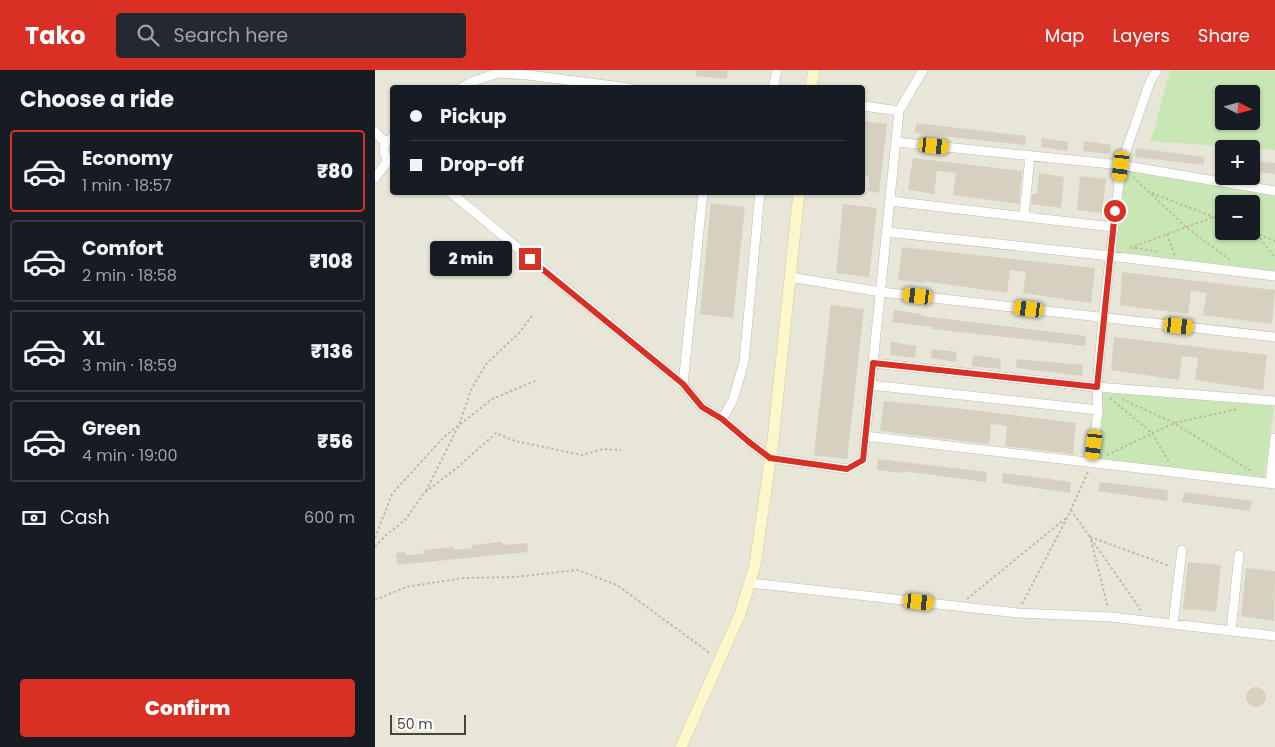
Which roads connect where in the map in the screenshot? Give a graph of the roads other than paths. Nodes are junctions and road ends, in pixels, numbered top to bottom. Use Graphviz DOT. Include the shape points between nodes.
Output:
graph roads {
  1 [pos="777,70"];
  2 [pos="813,70"];
  3 [pos="923,70"];
  4 [pos="1157,70"];
  5 [pos="466,85"];
  6 [pos="606,85"];
  7 [pos="774,85"];
  8 [pos="811,85"];
  9 [pos="865,106"];
  10 [pos="899,111"];
  11 [pos="375,132"];
  12 [pos="389,140"];
  13 [pos="896,142"];
  14 [pos="1030,156"];
  15 [pos="390,162"];
  16 [pos="1121,166"];
  17 [pos="375,178"];
  18 [pos="1275,191"];
  19 [pos="454,195"];
  20 [pos="703,195"];
  21 [pos="760,195"];
  22 [pos="799,195"];
  23 [pos="890,201"];
  24 [pos="1024,216"];
  25 [pos="1113,227"];
  26 [pos="887,232"];
  27 [pos="1110,256"];
  28 [pos="1275,276"];
  29 [pos="790,277"];
  30 [pos="881,292"];
  31 [pos="1103,318"];
  32 [pos="1275,337"];
  33 [pos="873,363"];
  34 [pos="683,384"];
  35 [pos="871,385"];
  36 [pos="1097,387"];
  37 [pos="1275,401"];
  38 [pos="1098,410"];
  39 [pos="722,419"];
  40 [pos="865,436"];
  41 [pos="1275,438"];
  42 [pos="770,458"];
  43 [pos="1092,462"];
  44 [pos="1272,484"];
  45 [pos="1182,550"];
  46 [pos="1239,555"];
  47 [pos="750,583"];
  48 [pos="1173,624"];
  49 [pos="1231,631"];
  50 [pos="1275,636"];
  51 [pos="681,747"];
  1 -- 7 [label="street"];
  2 -- 8 [label="street"];
  3 -- 10 [label="street"];
  4 -- 16 [label="street"];
  5 -- 6 [label="street" via="499,73"];
  9 -- 10 [label="street"];
  10 -- 13 [label="street"];
  11 -- 12 [label="street"];
  12 -- 15 [label="street" via="383,152"];
  13 -- 14 [label="street"];
  13 -- 23 [label="street"];
  14 -- 16 [label="street"];
  14 -- 24 [label="street"];
  15 -- 17 [label="street"];
  16 -- 18 [label="street"];
  16 -- 25 [label="street"];
  19 -- 34 [label="street"];
  20 -- 34 [label="street"];
  21 -- 39 [label="street" via="744,362 733,400"];
  22 -- 29 [label="street"];
  23 -- 24 [label="street"];
  23 -- 26 [label="street"];
  24 -- 25 [label="street"];
  25 -- 27 [label="street"];
  26 -- 27 [label="street"];
  26 -- 30 [label="street"];
  27 -- 28 [label="street"];
  27 -- 31 [label="street"];
  29 -- 30 [label="street"];
  29 -- 42 [label="street"];
  30 -- 31 [label="street"];
  30 -- 33 [label="street"];
  31 -- 32 [label="street"];
  31 -- 36 [label="street"];
  33 -- 35 [label="street"];
  33 -- 36 [label="street"];
  34 -- 39 [label="street" via="702,407"];
  35 -- 38 [label="street"];
  35 -- 40 [label="street"];
  36 -- 37 [label="street"];
  36 -- 38 [label="street"];
  38 -- 43 [label="street"];
  39 -- 42 [label="street"];
  40 -- 42 [label="street" via="863,460 847,469"];
  40 -- 43 [label="street"];
  41 -- 44 [label="street"];
  42 -- 47 [label="street"];
  43 -- 44 [label="street"];
  45 -- 48 [label="street"];
  46 -- 49 [label="street"];
  47 -- 48 [label="street" via="1018,613 1111,617"];
  47 -- 51 [label="street" via="741,614"];
  48 -- 49 [label="street"];
  49 -- 50 [label="street"];
}
